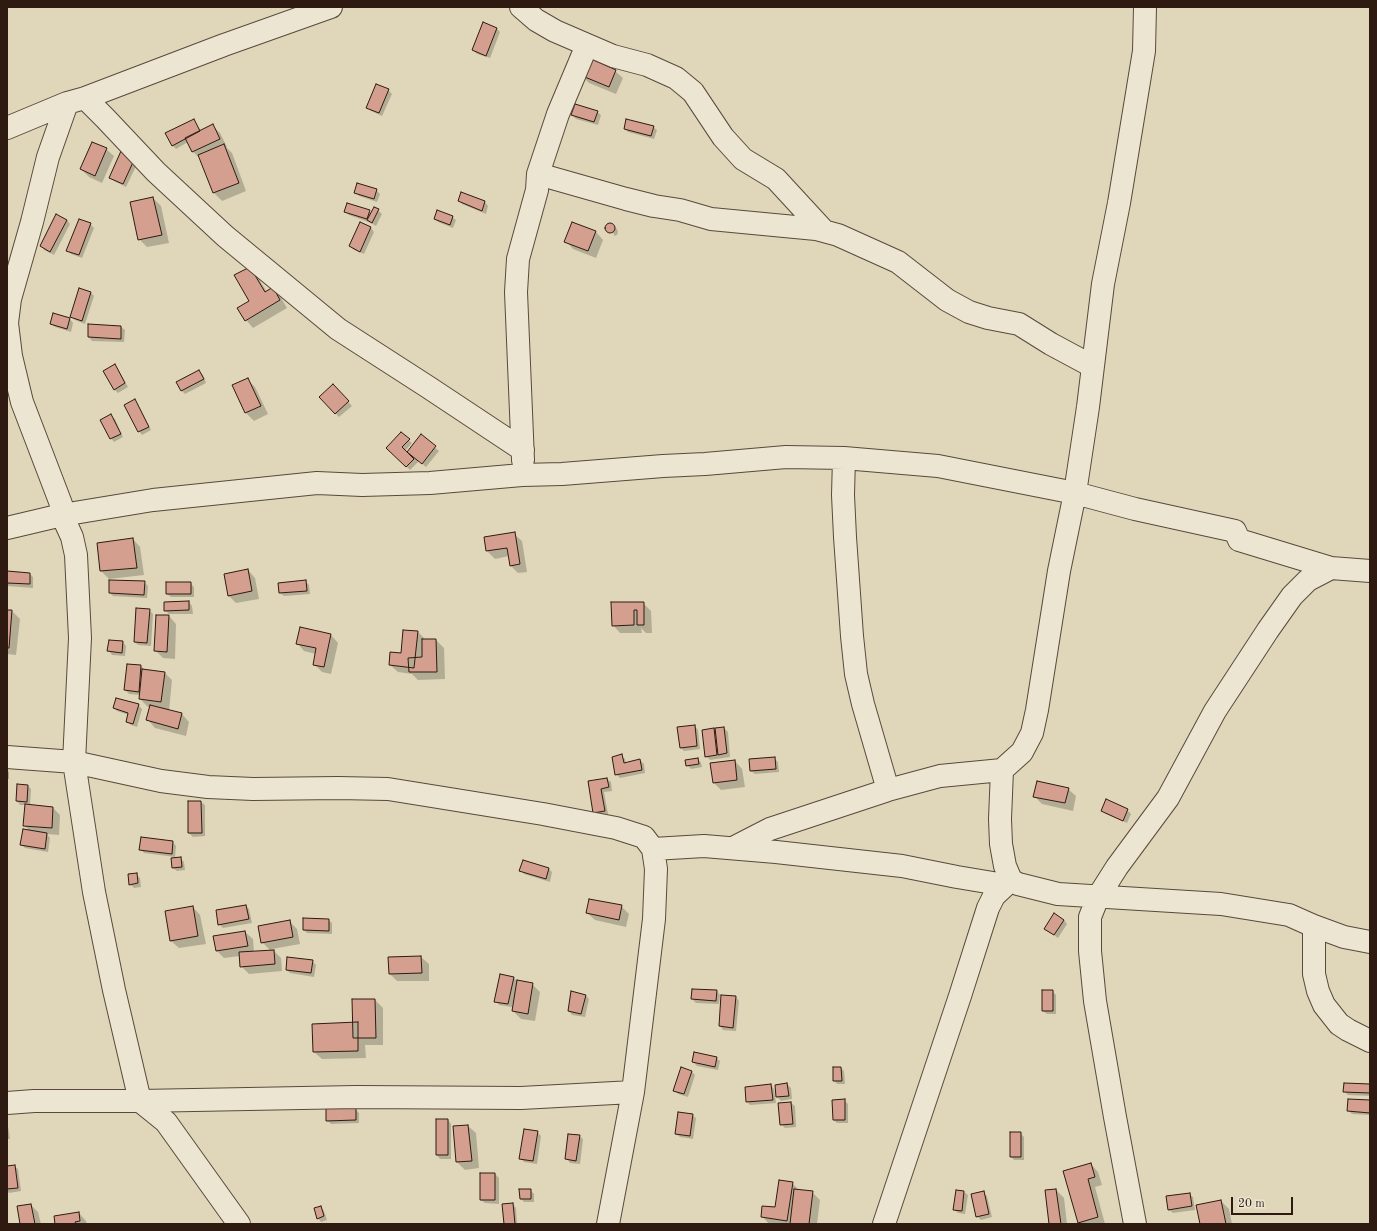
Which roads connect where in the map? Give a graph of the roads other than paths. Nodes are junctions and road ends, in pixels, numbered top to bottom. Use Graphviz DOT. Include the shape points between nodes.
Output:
graph roads {
  1 [pos="331,7"];
  2 [pos="521,7"];
  3 [pos="1145,7"];
  4 [pos="587,45"];
  5 [pos="76,101"];
  6 [pos="7,128"];
  7 [pos="538,174"];
  8 [pos="823,230"];
  9 [pos="1092,366"];
  10 [pos="523,450"];
  11 [pos="844,458"];
  12 [pos="522,475"];
  13 [pos="1075,493"];
  14 [pos="62,515"];
  15 [pos="7,528"];
  16 [pos="1331,568"];
  17 [pos="1370,571"];
  18 [pos="7,757"];
  19 [pos="74,762"];
  20 [pos="1002,770"];
  21 [pos="888,790"];
  22 [pos="734,848"];
  23 [pos="652,849"];
  24 [pos="1008,883"];
  25 [pos="1098,897"];
  26 [pos="1314,926"];
  27 [pos="1370,942"];
  28 [pos="1370,1041"];
  29 [pos="633,1092"];
  30 [pos="140,1101"];
  31 [pos="7,1103"];
  32 [pos="238,1224"];
  33 [pos="608,1224"];
  34 [pos="884,1224"];
  35 [pos="1135,1224"];
  1 -- 5 [label="street"];
  2 -- 4 [label="street" via="554,31"];
  3 -- 9 [label="street" via="1144,51 1103,284"];
  4 -- 7 [label="street" via="558,114"];
  4 -- 8 [label="street" via="676,78 693,92 723,137 743,159 776,179"];
  5 -- 6 [label="street"];
  5 -- 10 [label="street" via="105,118 156,172 225,236 338,329"];
  5 -- 14 [label="street" via="48,157 10,299 7,323 11,356 22,402 61,504"];
  7 -- 8 [label="street" via="626,199 711,219"];
  7 -- 10 [label="street" via="537,190 518,259 516,292"];
  8 -- 9 [label="street" via="898,262 947,300 969,312 1020,324"];
  9 -- 13 [label="street"];
  10 -- 12 [label="street"];
  11 -- 12 [label="street" via="786,457"];
  11 -- 13 [label="street" via="938,466"];
  11 -- 21 [label="street" via="845,537 856,674"];
  12 -- 14 [label="street" via="430,483 317,483 153,500"];
  13 -- 16 [label="street" via="1235,531 1239,540"];
  13 -- 20 [label="street" via="1032,733 1022,752"];
  14 -- 15 [label="street"];
  14 -- 19 [label="street" via="72,537 76,555 78,589 80,638"];
  16 -- 17 [label="street"];
  16 -- 25 [label="street" via="1308,580 1292,596 1215,712 1168,798"];
  18 -- 19 [label="street"];
  19 -- 23 [label="street" via="161,781 208,787 388,789 438,796 616,828 644,837"];
  19 -- 30 [label="street" via="94,892"];
  20 -- 21 [label="street" via="940,776"];
  20 -- 24 [label="street" via="1001,844"];
  21 -- 22 [label="street" via="770,829"];
  22 -- 23 [label="street" via="704,846"];
  22 -- 24 [label="street" via="902,866 956,877"];
  23 -- 29 [label="street" via="656,869 654,919"];
  24 -- 25 [label="street" via="1058,894"];
  24 -- 34 [label="street" via="994,896 988,908"];
  25 -- 26 [label="street" via="1221,904 1289,915"];
  25 -- 35 [label="street" via="1090,917 1090,951 1095,1001"];
  26 -- 27 [label="street" via="1344,937"];
  26 -- 28 [label="street" via="1314,974 1324,1005 1339,1024"];
  29 -- 30 [label="street" via="521,1098 356,1096"];
  29 -- 33 [label="street"];
  30 -- 31 [label="street"];
  30 -- 32 [label="street" via="166,1122"];
}
